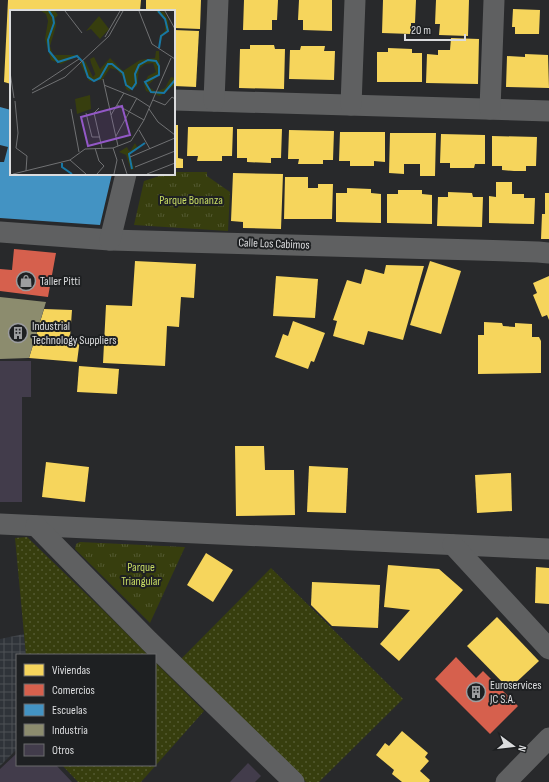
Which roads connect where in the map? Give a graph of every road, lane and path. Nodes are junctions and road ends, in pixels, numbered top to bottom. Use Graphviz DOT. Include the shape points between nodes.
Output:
graph roads {
  1 [pos="218,0"];
  2 [pos="355,0"];
  3 [pos="494,0"];
  4 [pos="175,100"];
  5 [pos="214,101"];
  6 [pos="351,104"];
  7 [pos="490,109"];
  8 [pos="549,111"];
  9 [pos="126,175"];
  10 [pos="0,232"];
  11 [pos="110,240"];
  12 [pos="549,253"];
  13 [pos="0,524"];
  14 [pos="36,526"];
  15 [pos="453,545"];
  16 [pos="549,549"];
  17 [pos="549,649"];
  18 [pos="549,738"];
  19 [pos="294,782"];
  20 [pos="506,782"];
  1 -- 5 [label="street"];
  2 -- 6 [label="street"];
  3 -- 7 [label="street"];
  4 -- 5 [label="street"];
  5 -- 6 [label="street"];
  6 -- 7 [label="street"];
  7 -- 8 [label="street"];
  9 -- 11 [label="street"];
  10 -- 11 [label="street, Calle Los Cabimos"];
  11 -- 12 [label="street, Calle Los Cabimos"];
  13 -- 14 [label="street"];
  14 -- 15 [label="street"];
  14 -- 19 [label="street" via="149,641"];
  15 -- 16 [label="street"];
  15 -- 17 [label="street"];
  18 -- 20 [label="street"];
}
